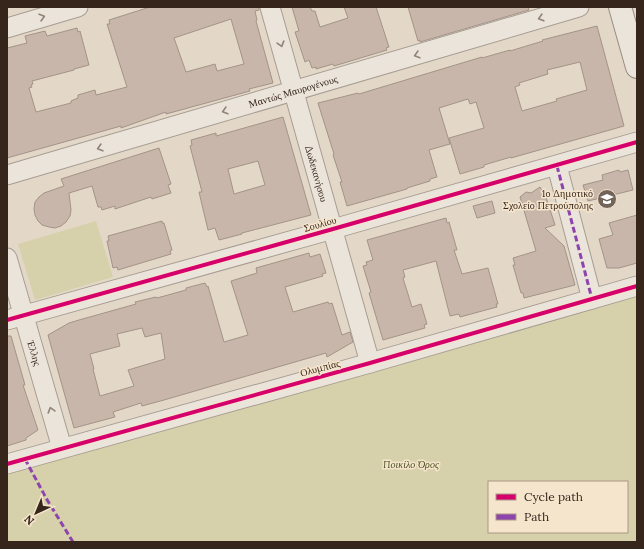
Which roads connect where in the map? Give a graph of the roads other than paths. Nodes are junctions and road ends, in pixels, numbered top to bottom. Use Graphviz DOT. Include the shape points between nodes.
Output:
graph roads {
  1 [pos="78,7"];
  2 [pos="270,7"];
  3 [pos="579,7"];
  4 [pos="620,7"];
  5 [pos="7,28"];
  6 [pos="637,67"];
  7 [pos="294,91"];
  8 [pos="637,142"];
  9 [pos="557,166"];
  10 [pos="7,175"];
  11 [pos="333,229"];
  12 [pos="7,258"];
  13 [pos="637,286"];
  14 [pos="592,299"];
  15 [pos="15,318"];
  16 [pos="370,363"];
  17 [pos="62,448"];
  18 [pos="7,464"];
  5 -- 1 [label="street, one-way"];
  2 -- 7 [label="street, Δωδεκανήσου, one-way"];
  3 -- 7 [label="street, Μαντώς Μαυρογένους, one-way"];
  4 -- 6 [label="main road"];
  7 -- 10 [label="street, Μαντώς Μαυρογένους, one-way"];
  7 -- 11 [label="street, Δωδεκανήσου"];
  8 -- 9 [label="street, Σουλίου"];
  9 -- 11 [label="street, Σουλίου"];
  9 -- 14 [label="street"];
  11 -- 15 [label="street, Σουλίου"];
  11 -- 16 [label="street, Δωδεκανήσου"];
  12 -- 15 [label="street, Έλλης"];
  13 -- 14 [label="street, Ολυμπίας"];
  14 -- 16 [label="street, Ολυμπίας"];
  17 -- 15 [label="street, Έλλης, one-way"];
  16 -- 17 [label="street, Ολυμπίας"];
  17 -- 18 [label="street, Ολυμπίας"];
}
